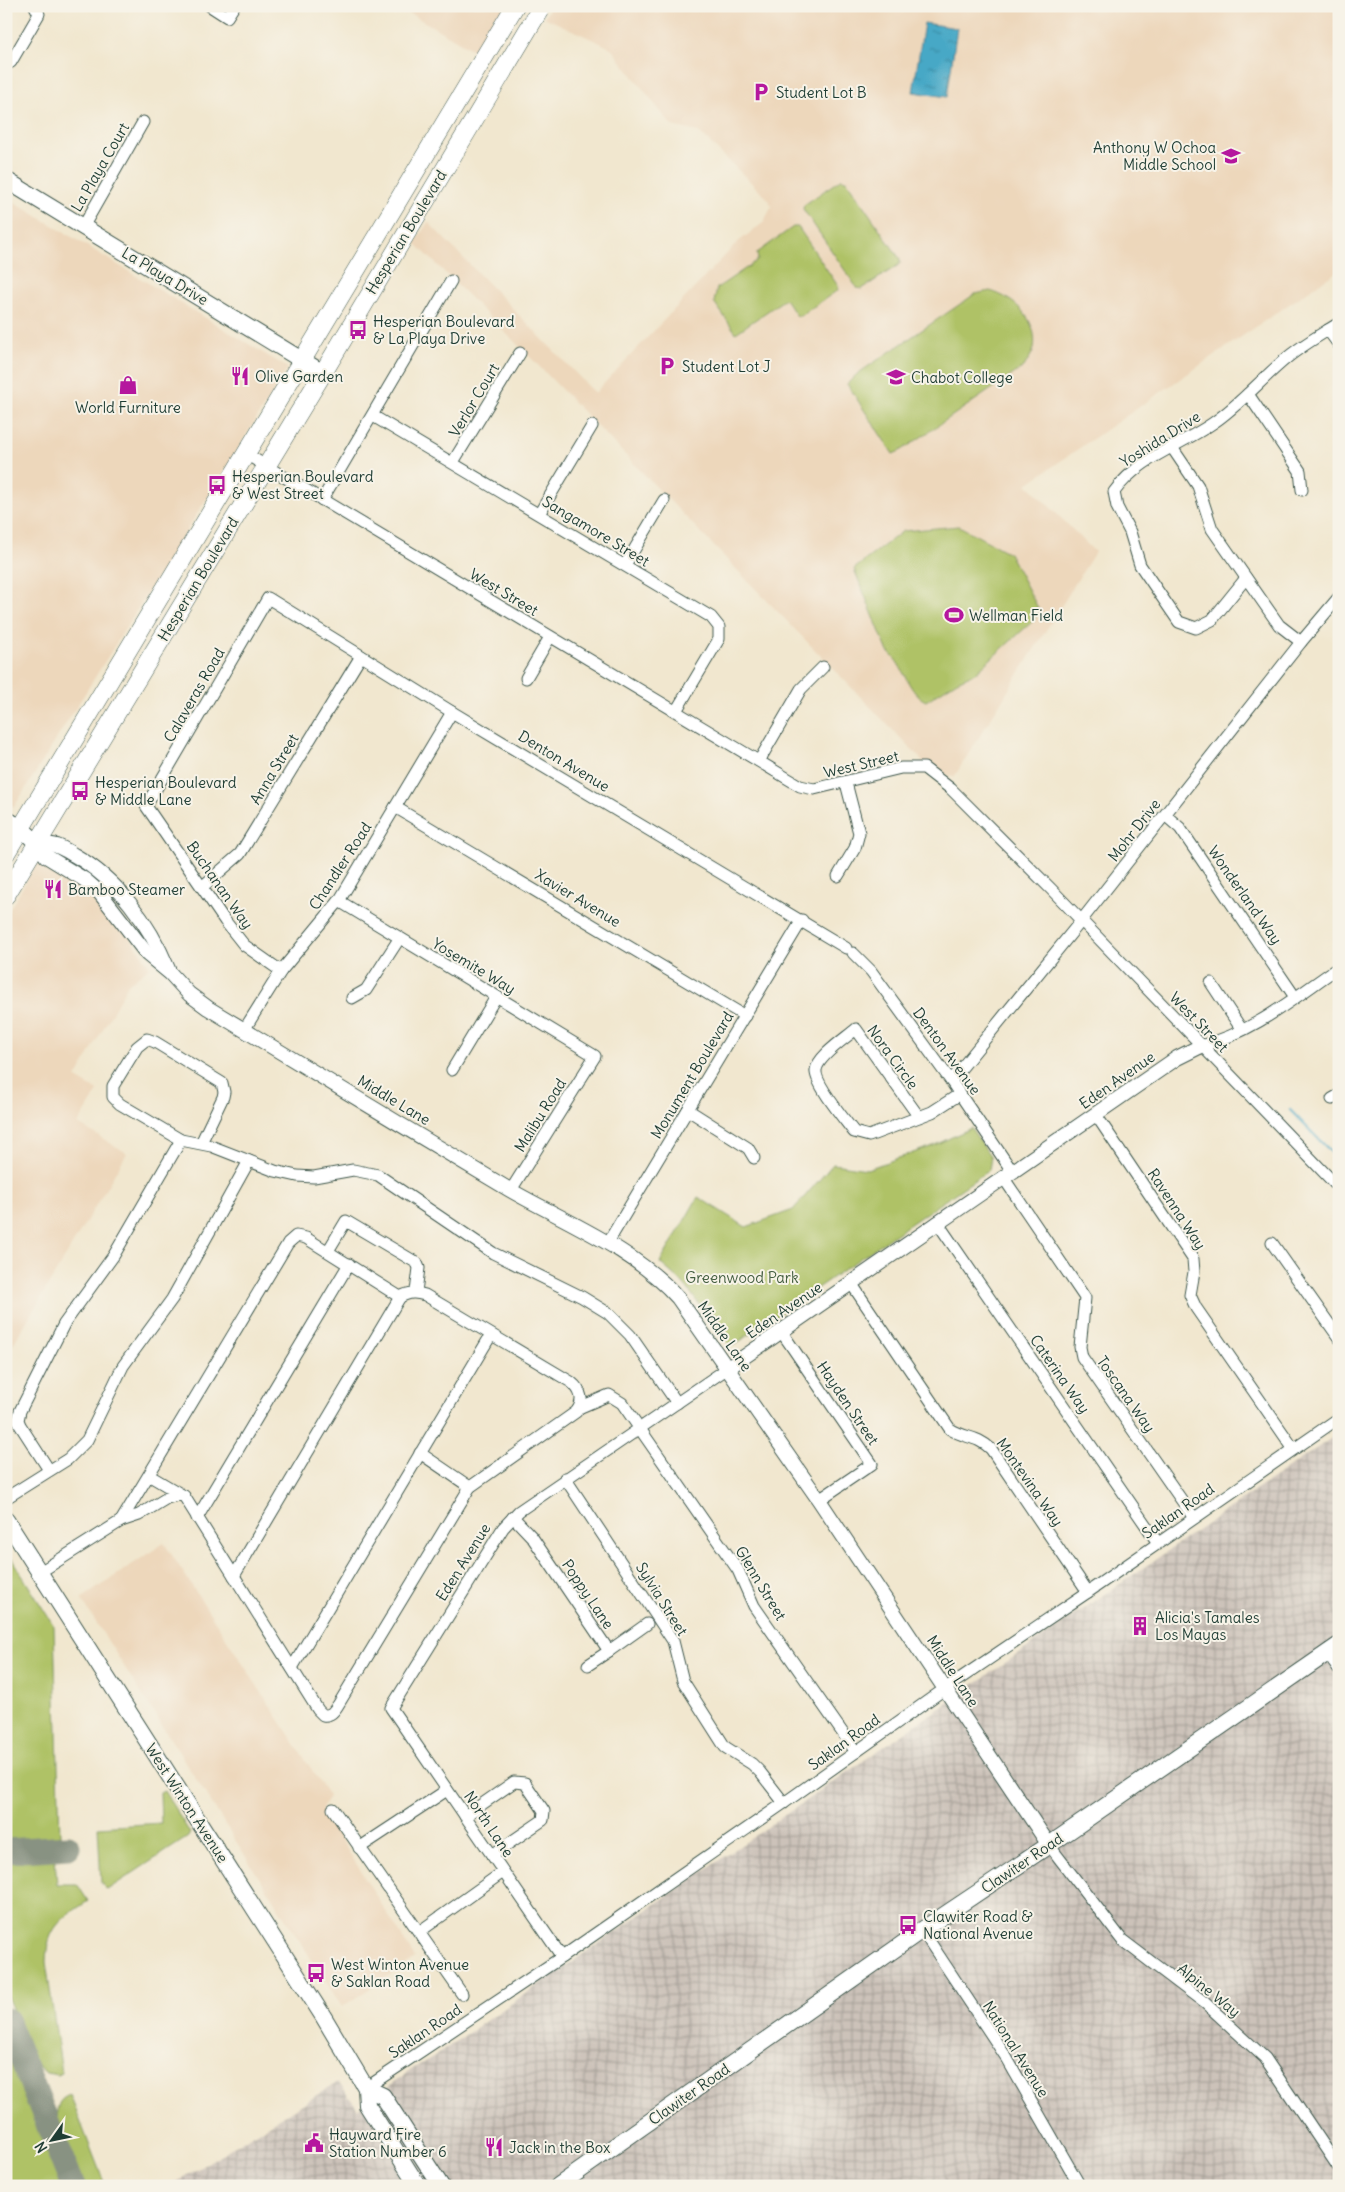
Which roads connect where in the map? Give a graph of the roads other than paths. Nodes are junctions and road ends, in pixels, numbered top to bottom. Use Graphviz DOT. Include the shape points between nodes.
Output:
graph roads {
  1 [pos="35,6"];
  2 [pos="210,6"];
  3 [pos="234,6"];
  4 [pos="515,6"];
  5 [pos="542,6"];
  6 [pos="6,65"];
  7 [pos="143,122"];
  8 [pos="6,180"];
  9 [pos="83,227"];
  10 [pos="450,281"];
  11 [pos="1339,322"];
  12 [pos="1328,330"];
  13 [pos="1339,345"];
  14 [pos="520,353"];
  15 [pos="303,361"];
  16 [pos="323,373"];
  17 [pos="1248,394"];
  18 [pos="373,416"];
  19 [pos="592,426"];
  20 [pos="1171,446"];
  21 [pos="246,454"];
  22 [pos="453,462"];
  23 [pos="266,466"];
  24 [pos="1302,490"];
  25 [pos="322,500"];
  26 [pos="664,500"];
  27 [pos="539,514"];
  28 [pos="625,566"];
  29 [pos="1246,578"];
  30 [pos="1339,597"];
  31 [pos="268,598"];
  32 [pos="550,637"];
  33 [pos="1301,642"];
  34 [pos="361,656"];
  35 [pos="823,667"];
  36 [pos="526,678"];
  37 [pos="676,711"];
  38 [pos="452,712"];
  39 [pos="759,761"];
  40 [pos="846,783"];
  41 [pos="146,806"];
  42 [pos="396,807"];
  43 [pos="1165,815"];
  44 [pos="14,823"];
  45 [pos="38,844"];
  46 [pos="6,853"];
  47 [pos="838,876"];
  48 [pos="202,887"];
  49 [pos="6,895"];
  50 [pos="338,901"];
  51 [pos="802,920"];
  52 [pos="1081,921"];
  53 [pos="399,939"];
  54 [pos="1339,968"];
  55 [pos="281,971"];
  56 [pos="1211,983"];
  57 [pos="496,997"];
  58 [pos="1295,997"];
  59 [pos="352,998"];
  60 [pos="745,1016"];
  61 [pos="244,1030"];
  62 [pos="1242,1030"];
  63 [pos="1201,1046"];
  64 [pos="595,1056"];
  65 [pos="452,1070"];
  66 [pos="951,1081"];
  67 [pos="960,1094"];
  68 [pos="688,1110"];
  69 [pos="1096,1115"];
  70 [pos="919,1117"];
  71 [pos="181,1140"];
  72 [pos="201,1143"];
  73 [pos="754,1158"];
  74 [pos="248,1161"];
  75 [pos="1008,1174"];
  76 [pos="1339,1188"];
  77 [pos="511,1190"];
  78 [pos="937,1222"];
  79 [pos="1272,1243"];
  80 [pos="607,1244"];
  81 [pos="328,1251"];
  82 [pos="349,1264"];
  83 [pos="851,1283"];
  84 [pos="416,1292"];
  85 [pos="400,1297"];
  86 [pos="780,1331"];
  87 [pos="490,1335"];
  88 [pos="1339,1338"];
  89 [pos="728,1368"];
  90 [pos="677,1403"];
  91 [pos="581,1407"];
  92 [pos="1339,1418"];
  93 [pos="641,1428"];
  94 [pos="1293,1448"];
  95 [pos="420,1453"];
  96 [pos="49,1470"];
  97 [pos="150,1476"];
  98 [pos="565,1478"];
  99 [pos="470,1487"];
  100 [pos="184,1496"];
  101 [pos="6,1498"];
  102 [pos="819,1500"];
  103 [pos="197,1518"];
  104 [pos="514,1518"];
  105 [pos="1194,1518"];
  106 [pos="6,1520"];
  107 [pos="121,1521"];
  108 [pos="1158,1543"];
  109 [pos="40,1572"];
  110 [pos="234,1576"];
  111 [pos="1088,1592"];
  112 [pos="647,1624"];
  113 [pos="1333,1649"];
  114 [pos="609,1651"];
  115 [pos="588,1665"];
  116 [pos="292,1668"];
  117 [pos="1339,1670"];
  118 [pos="946,1688"];
  119 [pos="391,1708"];
  120 [pos="856,1752"];
  121 [pos="447,1790"];
  122 [pos="784,1804"];
  123 [pos="333,1810"];
  124 [pos="464,1816"];
  125 [pos="1050,1845"];
  126 [pos="359,1848"];
  127 [pos="492,1855"];
  128 [pos="503,1872"];
  129 [pos="922,1930"];
  130 [pos="419,1932"];
  131 [pos="562,1958"];
  132 [pos="462,1994"];
  133 [pos="366,2088"];
  134 [pos="1339,2168"];
  135 [pos="418,2186"];
  136 [pos="441,2186"];
  137 [pos="558,2186"];
  138 [pos="1080,2186"];
  1 -- 6 [label="street" via="39,14 11,62"];
  2 -- 3 [label="street" via="227,17"];
  4 -- 15 [label="main road, Hesperian Boulevard"];
  5 -- 16 [label="main road, Hesperian Boulevard"];
  7 -- 9 [label="street, La Playa Court"];
  8 -- 9 [label="main road, La Playa Drive"];
  9 -- 15 [label="main road, La Playa Drive"];
  10 -- 18 [label="street"];
  11 -- 12 [label="street, Yoshida Drive"];
  12 -- 13 [label="street"];
  12 -- 17 [label="street, Yoshida Drive" via="1288,357"];
  14 -- 22 [label="street, Verlor Court"];
  15 -- 16 [label="main road, La Playa Drive"];
  15 -- 21 [label="main road, Hesperian Boulevard"];
  16 -- 23 [label="main road, Hesperian Boulevard"];
  17 -- 20 [label="street, Yoshida Drive" via="1213,423"];
  17 -- 24 [label="street" via="1300,471"];
  18 -- 22 [label="street, Sangamore Street"];
  18 -- 25 [label="street"];
  19 -- 27 [label="street"];
  20 -- 29 [label="street" via="1198,486 1212,529"];
  20 -- 29 [label="street, Yoshida Drive" via="1125,477 1114,492 1117,508 1130,532 1140,565 1179,622 1196,628 1212,620"];
  21 -- 23 [label="street, West Street"];
  21 -- 44 [label="main road, Hesperian Boulevard"];
  22 -- 27 [label="street, Sangamore Street"];
  23 -- 25 [label="street, West Street"];
  23 -- 45 [label="main road, Hesperian Boulevard"];
  25 -- 32 [label="street, West Street"];
  26 -- 28 [label="street"];
  27 -- 28 [label="street, Sangamore Street"];
  28 -- 37 [label="street, Sangamore Street" via="710,617 720,627 719,639"];
  29 -- 33 [label="street" via="1279,625"];
  30 -- 33 [label="street, Mohr Drive"];
  31 -- 34 [label="street, Denton Avenue"];
  31 -- 41 [label="street, Calaveras Road"];
  32 -- 36 [label="street"];
  32 -- 37 [label="street, West Street"];
  33 -- 43 [label="street, Mohr Drive"];
  34 -- 38 [label="street, Denton Avenue"];
  34 -- 48 [label="street, Anna Street" via="240,854"];
  35 -- 39 [label="street" via="801,689"];
  37 -- 39 [label="street, West Street"];
  38 -- 42 [label="street, Chandler Road"];
  38 -- 51 [label="street, Denton Avenue"];
  39 -- 40 [label="street, West Street" via="800,786 814,789"];
  40 -- 47 [label="street" via="859,833 855,848"];
  40 -- 52 [label="street, West Street" via="901,768 924,768 951,789"];
  41 -- 48 [label="street, Buchanan Way"];
  42 -- 50 [label="street, Chandler Road"];
  42 -- 60 [label="street, Xavier Avenue"];
  43 -- 52 [label="street, Mohr Drive"];
  43 -- 58 [label="street, Wonderland Way" via="1180,828"];
  44 -- 45 [label="main road"];
  44 -- 46 [label="main road, Hesperian Boulevard"];
  45 -- 49 [label="main road, Hesperian Boulevard"];
  45 -- 61 [label="street, Middle Lane" via="46,856 100,893 147,954 190,994"];
  48 -- 55 [label="street, Buchanan Way" via="244,945"];
  50 -- 53 [label="street, Yosemite Way"];
  50 -- 55 [label="street, Chandler Road"];
  51 -- 60 [label="street, Monument Boulevard"];
  51 -- 66 [label="street, Denton Avenue" via="849,950 871,970"];
  52 -- 63 [label="street, West Street"];
  52 -- 66 [label="street, Mohr Drive"];
  53 -- 57 [label="street, Yosemite Way"];
  53 -- 59 [label="street" via="366,990"];
  54 -- 58 [label="street, Eden Avenue"];
  55 -- 61 [label="street, Chandler Road"];
  56 -- 62 [label="street"];
  57 -- 64 [label="street, Yosemite Way"];
  57 -- 65 [label="street"];
  58 -- 62 [label="street, Eden Avenue" via="1255,1025"];
  60 -- 68 [label="street, Monument Boulevard"];
  61 -- 77 [label="street, Middle Lane"];
  62 -- 63 [label="street, Eden Avenue"];
  63 -- 69 [label="street, Eden Avenue" via="1186,1052"];
  63 -- 76 [label="street, West Street"];
  64 -- 77 [label="street, Malibu Road"];
  66 -- 67 [label="street, Denton Avenue"];
  67 -- 70 [label="street, Nora Circle"];
  67 -- 75 [label="street, Denton Avenue"];
  68 -- 73 [label="street" via="748,1148"];
  68 -- 80 [label="street, Monument Boulevard"];
  69 -- 75 [label="street, Eden Avenue"];
  69 -- 94 [label="street, Ravenna Way" via="1193,1259 1190,1295 1196,1308"];
  70 -- 70 [label="street, Nora Circle" via="869,1136 854,1132 818,1080 816,1070 820,1060 856,1029"];
  71 -- 72 [label="street"];
  71 -- 72 [label="street" via="120,1104 114,1097 115,1082 136,1047 147,1039 222,1083 223,1097"];
  71 -- 96 [label="street" via="114,1255 64,1324 20,1411 20,1425"];
  72 -- 74 [label="street"];
  74 -- 90 [label="street" via="297,1176 314,1177 353,1170 378,1175 493,1253 608,1313 630,1335"];
  74 -- 96 [label="street" via="172,1299 128,1358 87,1440 74,1454"];
  75 -- 78 [label="street, Eden Avenue"];
  75 -- 105 [label="street, Toscana Way" via="1085,1298 1082,1356"];
  77 -- 80 [label="street, Middle Lane"];
  78 -- 83 [label="street, Eden Avenue"];
  78 -- 108 [label="street, Caterina Way"];
  79 -- 88 [label="street"];
  80 -- 89 [label="street, Middle Lane" via="664,1282"];
  81 -- 82 [label="street"];
  81 -- 84 [label="street" via="346,1221 417,1263"];
  81 -- 97 [label="street" via="300,1236 288,1243"];
  82 -- 85 [label="street"];
  82 -- 103 [label="street"];
  83 -- 86 [label="street, Eden Avenue"];
  83 -- 111 [label="street, Montevina Way" via="950,1429 982,1440 991,1449"];
  84 -- 85 [label="street"];
  84 -- 87 [label="street"];
  85 -- 110 [label="street"];
  86 -- 89 [label="street, Eden Avenue"];
  86 -- 102 [label="street, Hayden Street" via="872,1464"];
  87 -- 91 [label="street" via="570,1382 580,1394"];
  87 -- 95 [label="street"];
  89 -- 90 [label="street, Eden Avenue"];
  89 -- 102 [label="street, Middle Lane"];
  90 -- 93 [label="street, Eden Avenue"];
  91 -- 93 [label="street, Glenn Street" via="609,1395 622,1403"];
  91 -- 99 [label="street"];
  92 -- 94 [label="street, Saklan Road"];
  93 -- 98 [label="street, Eden Avenue"];
  93 -- 120 [label="street, Glenn Street" via="738,1570 754,1606"];
  94 -- 105 [label="street, Saklan Road"];
  95 -- 99 [label="street"];
  95 -- 116 [label="street"];
  96 -- 101 [label="street"];
  97 -- 100 [label="street"];
  97 -- 107 [label="street"];
  98 -- 104 [label="street, Eden Avenue"];
  98 -- 122 [label="street, Sylvia Street" via="673,1641 683,1681 725,1747 752,1764"];
  99 -- 116 [label="street" via="332,1713 322,1715"];
  100 -- 103 [label="street"];
  100 -- 107 [label="street" via="167,1498 139,1515"];
  102 -- 118 [label="street, Middle Lane"];
  103 -- 110 [label="street"];
  104 -- 114 [label="street, Poppy Lane" via="532,1537"];
  104 -- 119 [label="street, Eden Avenue" via="503,1528"];
  105 -- 108 [label="street, Saklan Road"];
  106 -- 109 [label="main road, West Winton Avenue"];
  107 -- 109 [label="street"];
  108 -- 111 [label="street, Saklan Road"];
  109 -- 133 [label="main road, West Winton Avenue"];
  110 -- 116 [label="street"];
  111 -- 118 [label="street, Saklan Road"];
  112 -- 114 [label="street, Poppy Lane"];
  113 -- 117 [label="street"];
  113 -- 125 [label="main road, Clawiter Road"];
  114 -- 115 [label="street"];
  118 -- 120 [label="street, Saklan Road"];
  118 -- 125 [label="street, Middle Lane"];
  119 -- 121 [label="street, North Lane"];
  120 -- 122 [label="street, Saklan Road"];
  121 -- 124 [label="street, North Lane"];
  121 -- 126 [label="street"];
  122 -- 131 [label="street, Saklan Road"];
  123 -- 126 [label="street"];
  124 -- 127 [label="street, North Lane"];
  124 -- 127 [label="street" via="514,1782 525,1783 544,1811 543,1820"];
  125 -- 129 [label="main road, Clawiter Road"];
  125 -- 134 [label="street, Alpine Way" via="1122,1940 1206,2003 1265,2058"];
  126 -- 130 [label="street"];
  127 -- 128 [label="street, North Lane"];
  128 -- 130 [label="street"];
  128 -- 131 [label="street, North Lane"];
  129 -- 137 [label="main road, Clawiter Road"];
  129 -- 138 [label="street, National Avenue" via="1006,2057"];
  130 -- 132 [label="street"];
  131 -- 133 [label="street, Saklan Road"];
  133 -- 135 [label="main road, West Winton Avenue" via="367,2105"];
  133 -- 136 [label="main road, West Winton Avenue" via="383,2096"];
}
